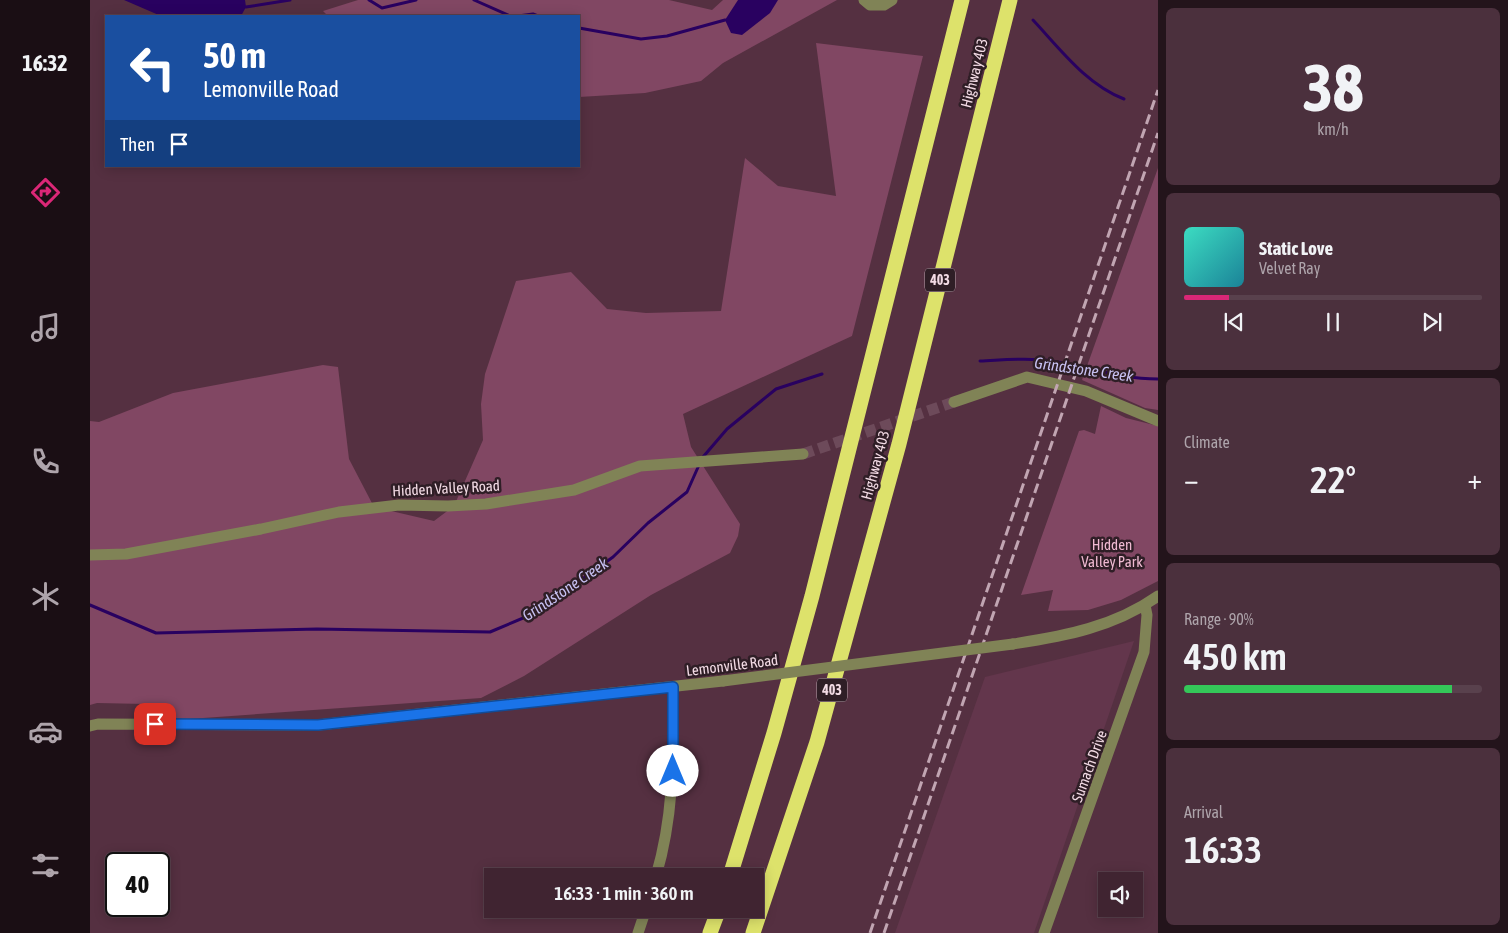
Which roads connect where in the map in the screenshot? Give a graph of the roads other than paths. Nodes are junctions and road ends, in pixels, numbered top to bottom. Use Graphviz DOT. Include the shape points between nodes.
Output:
graph roads {
  1 [pos="864,0"];
  2 [pos="892,0"];
  3 [pos="954,0"];
  4 [pos="962,0"];
  5 [pos="1010,0"];
  6 [pos="932,122"];
  7 [pos="954,402"];
  8 [pos="1158,421"];
  9 [pos="803,454"];
  10 [pos="90,554"];
  11 [pos="1158,596"];
  12 [pos="1145,605"];
  13 [pos="673,687"];
  14 [pos="90,726"];
  15 [pos="658,868"];
  16 [pos="732,868"];
  17 [pos="643,918"];
  18 [pos="716,918"];
  19 [pos="638,933"];
  20 [pos="710,933"];
  21 [pos="753,933"];
  22 [pos="1044,933"];
  1 -- 2 [label="street" via="870,5 884,5"];
  3 -- 6 [label="highway"];
  4 -- 6 [label="highway, Highway 403"];
  5 -- 21 [label="highway, Highway 403 / 403" via="899,444 817,742"];
  6 -- 16 [label="highway, Highway 403" via="812,596"];
  7 -- 8 [label="street" via="1026,377 1086,391"];
  9 -- 10 [label="street, Hidden Valley Road" via="640,466 574,490 486,504 399,504 126,554"];
  11 -- 12 [label="street, Lemonville Road"];
  12 -- 13 [label="street, Lemonville Road, bridge" via="1098,627 1063,637"];
  12 -- 22 [label="street, Sumach Drive" via="1144,652"];
  13 -- 14 [label="street, Lemonville Road" via="318,725"];
  13 -- 15 [label="street" via="673,788 669,824"];
  17 -- 19 [label="street"];
  18 -- 20 [label="highway"];
}
